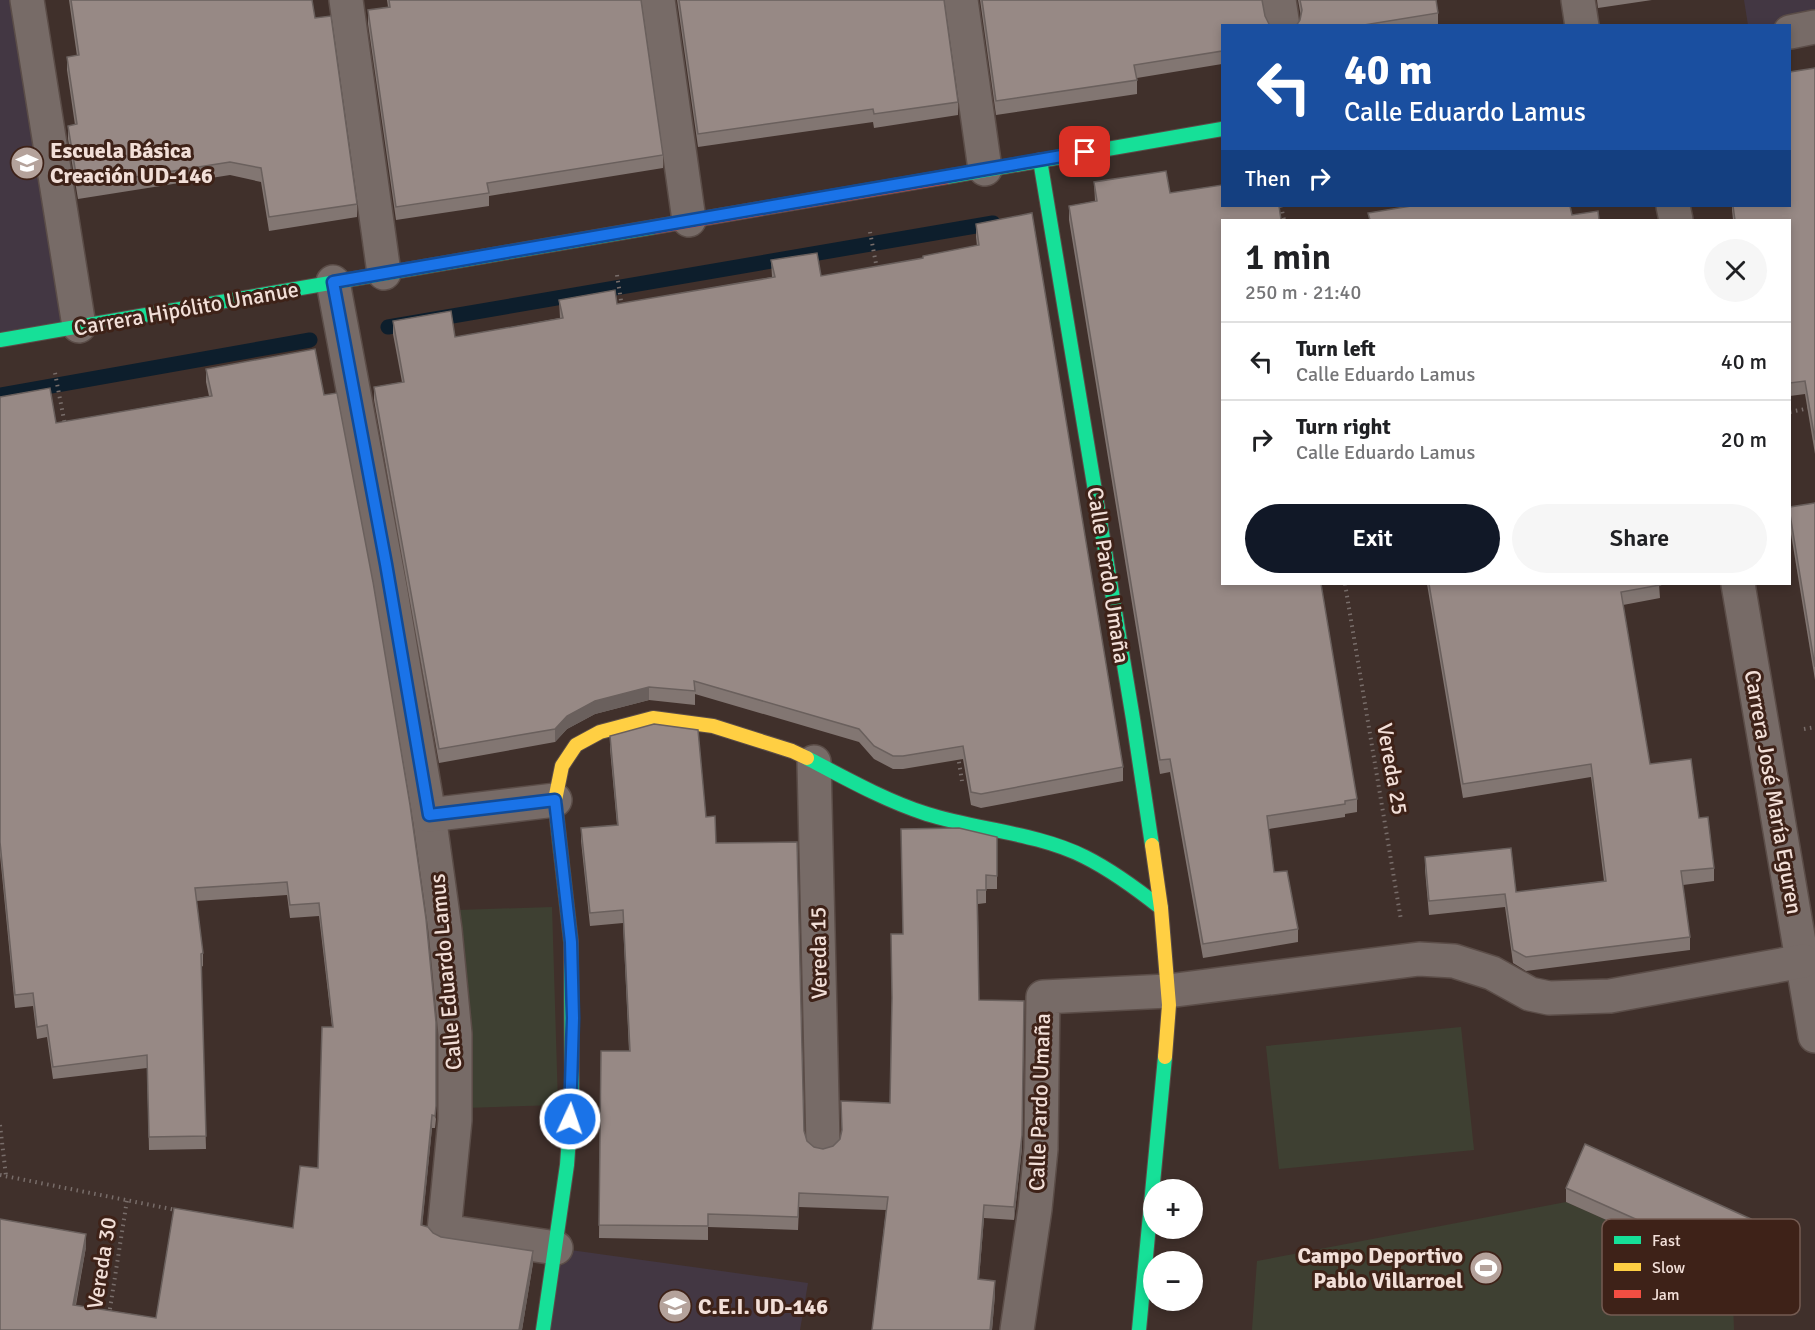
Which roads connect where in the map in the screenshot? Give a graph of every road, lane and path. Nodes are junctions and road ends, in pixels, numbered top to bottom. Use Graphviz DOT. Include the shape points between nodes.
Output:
graph roads {
  1 [pos="27,0"];
  2 [pos="346,0"];
  3 [pos="658,0"];
  4 [pos="961,0"];
  5 [pos="1279,0"];
  6 [pos="1578,0"];
  7 [pos="1283,24"];
  8 [pos="1582,24"];
  9 [pos="1815,27"];
  10 [pos="1791,32"];
  11 [pos="1221,129"];
  12 [pos="1040,160"];
  13 [pos="985,169"];
  14 [pos="689,220"];
  15 [pos="871,236"];
  16 [pos="877,269"];
  17 [pos="384,273"];
  18 [pos="618,278"];
  19 [pos="333,282"];
  20 [pos="623,315"];
  21 [pos="80,326"];
  22 [pos="0,340"];
  23 [pos="56,378"];
  24 [pos="1815,407"];
  25 [pos="1791,412"];
  26 [pos="66,431"];
  27 [pos="1345,585"];
  28 [pos="1738,585"];
  29 [pos="957,752"];
  30 [pos="814,762"];
  31 [pos="555,800"];
  32 [pos="429,815"];
  33 [pos="969,823"];
  34 [pos="1161,909"];
  35 [pos="1408,961"];
  36 [pos="1803,961"];
  37 [pos="1168,991"];
  38 [pos="1815,1036"];
  39 [pos="0,1125"];
  40 [pos="823,1144"];
  41 [pos="0,1175"];
  42 [pos="6,1176"];
  43 [pos="128,1200"];
  44 [pos="184,1212"];
  45 [pos="556,1248"];
  46 [pos="109,1318"];
  47 [pos="543,1330"];
  48 [pos="1017,1330"];
  49 [pos="1139,1330"];
  1 -- 21 [label="street"];
  2 -- 17 [label="street"];
  3 -- 14 [label="street"];
  4 -- 13 [label="street"];
  5 -- 7 [label="street"];
  6 -- 8 [label="street"];
  9 -- 10 [label="street"];
  11 -- 12 [label="street, Carrera Hipólito Unanue"];
  12 -- 13 [label="street, Carrera Hipólito Unanue"];
  12 -- 34 [label="street, Calle Pardo Umaña"];
  13 -- 14 [label="street, Carrera Hipólito Unanue"];
  14 -- 17 [label="street, Carrera Hipólito Unanue"];
  15 -- 16 [label="path"];
  17 -- 19 [label="street, Carrera Hipólito Unanue"];
  18 -- 20 [label="path"];
  19 -- 21 [label="street, Carrera Hipólito Unanue"];
  19 -- 32 [label="street, Calle Eduardo Lamus"];
  21 -- 22 [label="street, Carrera Hipólito Unanue"];
  23 -- 26 [label="path"];
  24 -- 25 [label="path"];
  27 -- 35 [label="path, Vereda 25"];
  28 -- 36 [label="street, Carrera José María Eguren"];
  29 -- 33 [label="path"];
  30 -- 31 [label="street" via="713,726 653,718 600,732 576,745 562,766"];
  30 -- 33 [label="street" via="926,814"];
  30 -- 40 [label="street, Vereda 15"];
  31 -- 32 [label="street"];
  31 -- 45 [label="street" via="571,942 573,1018 567,1165"];
  32 -- 45 [label="street, Calle Eduardo Lamus" via="455,1034 455,1120 444,1231"];
  33 -- 34 [label="street" via="1084,856 1122,878"];
  34 -- 37 [label="street, Calle Pardo Umaña"];
  35 -- 36 [label="street" via="1454,961 1492,973 1530,994 1549,998 1610,996"];
  35 -- 37 [label="street"];
  36 -- 38 [label="street, Carrera José María Eguren"];
  37 -- 48 [label="street, Calle Pardo Umaña" via="1043,997 1041,1149"];
  37 -- 49 [label="street, Calle Pardo Umaña" via="1162,1108"];
  39 -- 42 [label="path"];
  41 -- 42 [label="path"];
  42 -- 43 [label="path"];
  43 -- 44 [label="path"];
  43 -- 46 [label="path, Vereda 30"];
  45 -- 47 [label="street"];
}
